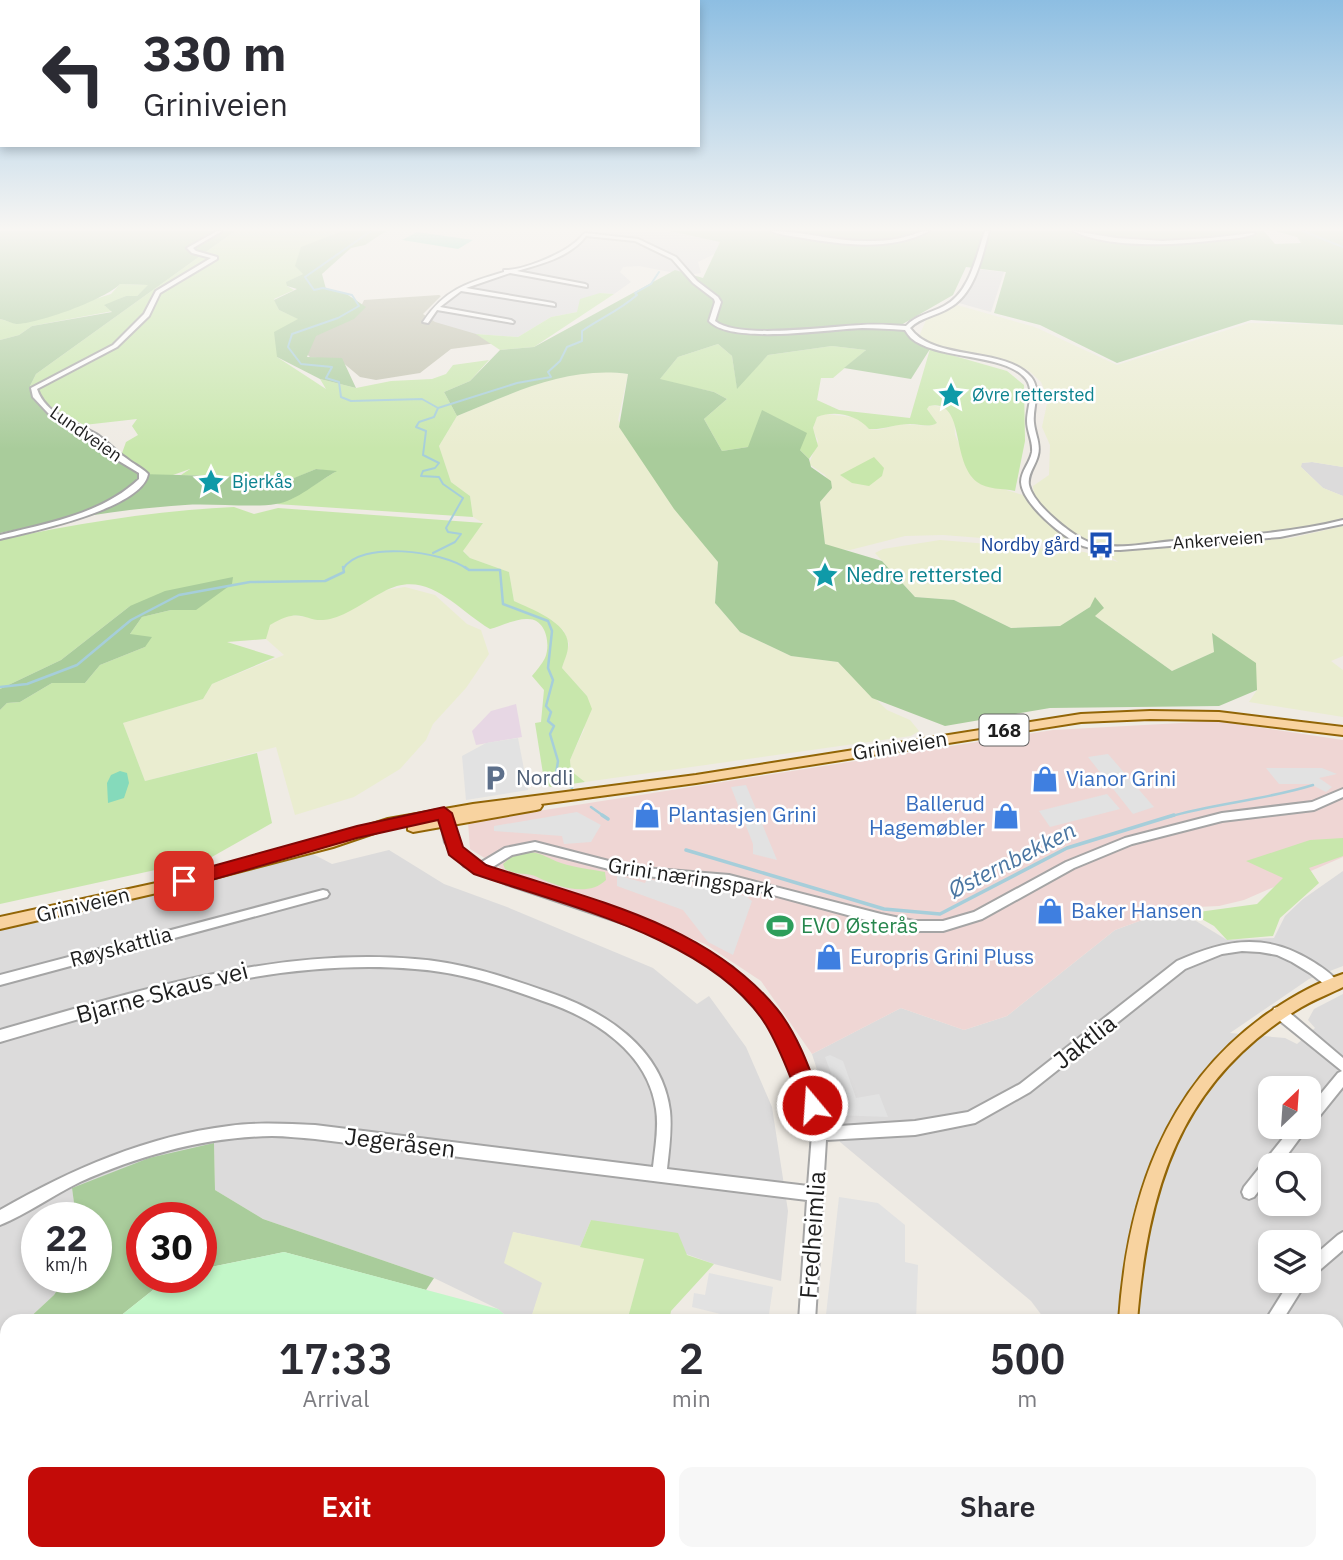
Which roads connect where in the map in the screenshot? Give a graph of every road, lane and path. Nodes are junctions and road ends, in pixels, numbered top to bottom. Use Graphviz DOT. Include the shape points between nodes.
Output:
graph roads {
  1 [pos="152,304"];
  2 [pos="441,304"];
  3 [pos="546,304"];
  4 [pos="717,304"];
  5 [pos="950,304"];
  6 [pos="553,305"];
  7 [pos="435,308"];
  8 [pos="426,322"];
  9 [pos="511,323"];
  10 [pos="907,328"];
  11 [pos="1343,522"];
  12 [pos="0,537"];
  13 [pos="1343,731"];
  14 [pos="1343,793"];
  15 [pos="445,817"];
  16 [pos="480,869"];
  17 [pos="323,894"];
  18 [pos="0,923"];
  19 [pos="0,980"];
  20 [pos="1338,982"];
  21 [pos="1279,1012"];
  22 [pos="0,1036"];
  23 [pos="1343,1066"];
  24 [pos="1343,1077"];
  25 [pos="1321,1104"];
  26 [pos="819,1135"];
  27 [pos="1291,1139"];
  28 [pos="659,1174"];
  29 [pos="1249,1192"];
  30 [pos="815,1194"];
  31 [pos="0,1219"];
  32 [pos="1343,1240"];
  33 [pos="1321,1259"];
  34 [pos="1291,1293"];
  35 [pos="807,1314"];
  36 [pos="1129,1314"];
  37 [pos="1278,1314"];
  1 -- 12 [label="street, Lundveien" via="122,341 34,388 49,410 97,438 144,474 144,480 76,518"];
  2 -- 7 [label="street"];
  3 -- 6 [label="street"];
  4 -- 10 [label="street" via="712,321 721,328"];
  5 -- 10 [label="street"];
  7 -- 8 [label="street"];
  7 -- 9 [label="street"];
  10 -- 11 [label="street, Ankerveien" via="922,343 1000,362 1027,376 1033,386 1030,422 1035,450 1025,486 1066,533 1091,545 1266,536"];
  13 -- 15 [label="main road, Griniveien / 168" via="1219,716 1099,717"];
  14 -- 16 [label="street, Grini næringspark" via="1314,806 1222,817 1129,841 1070,864 978,916 935,927 881,919 729,879 623,869 535,845 509,851"];
  15 -- 16 [label="street, Fredheimlia" via="455,850"];
  15 -- 18 [label="main road, Griniveien / 168"];
  16 -- 26 [label="street, Fredheimlia" via="668,934 727,971 764,1008 786,1040 805,1081"];
  17 -- 19 [label="street, Røyskattlia"];
  20 -- 21 [label="main road"];
  20 -- 26 [label="street, Jaktlia" via="1296,956 1265,946 1206,952 1181,965 1025,1088 970,1118 915,1128"];
  21 -- 23 [label="street"];
  21 -- 36 [label="main road" via="1223,1057 1179,1118 1162,1152 1139,1222"];
  22 -- 28 [label="street, Bjarne Skaus vei" via="206,978 260,968 394,962 453,968 548,996 621,1034 642,1056 660,1097"];
  24 -- 25 [label="street"];
  26 -- 30 [label="street, Fredheimlia"];
  27 -- 29 [label="street"];
  28 -- 30 [label="street, Jegeråsen"];
  28 -- 31 [label="street, Jegeråsen" via="260,1129 215,1133 147,1149 63,1183"];
  30 -- 35 [label="street, Fredheimlia"];
  32 -- 33 [label="street"];
  34 -- 37 [label="street"];
}
